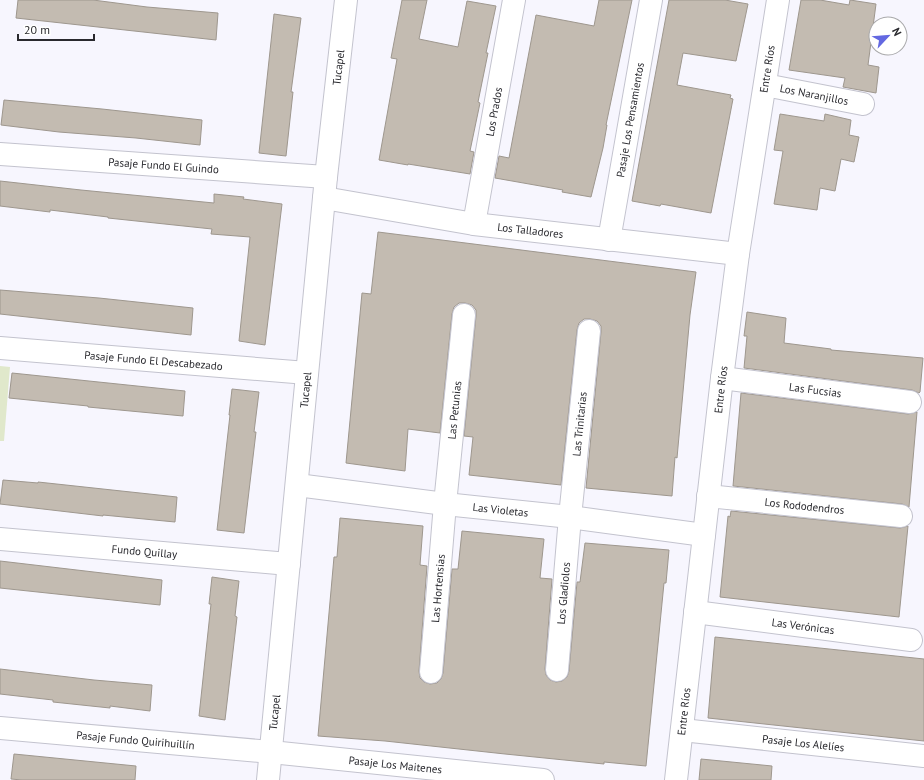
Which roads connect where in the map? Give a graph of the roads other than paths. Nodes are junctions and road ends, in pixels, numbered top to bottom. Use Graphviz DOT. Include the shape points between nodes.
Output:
graph roads {
  1 [pos="346,0"];
  2 [pos="514,0"];
  3 [pos="651,0"];
  4 [pos="778,0"];
  5 [pos="765,85"];
  6 [pos="863,104"];
  7 [pos="0,154"];
  8 [pos="326,177"];
  9 [pos="324,198"];
  10 [pos="474,224"];
  11 [pos="609,240"];
  12 [pos="738,254"];
  13 [pos="464,315"];
  14 [pos="589,330"];
  15 [pos="0,348"];
  16 [pos="307,373"];
  17 [pos="722,378"];
  18 [pos="910,402"];
  19 [pos="297,485"];
  20 [pos="708,496"];
  21 [pos="445,504"];
  22 [pos="901,516"];
  23 [pos="570,517"];
  24 [pos="704,535"];
  25 [pos="0,539"];
  26 [pos="289,564"];
  27 [pos="695,612"];
  28 [pos="911,640"];
  29 [pos="557,670"];
  30 [pos="431,672"];
  31 [pos="0,728"];
  32 [pos="682,730"];
  33 [pos="271,752"];
  34 [pos="924,756"];
  35 [pos="268,780"];
  36 [pos="543,780"];
  37 [pos="676,780"];
  1 -- 8 [label="street, Tucapel"];
  2 -- 10 [label="street, Los Prados"];
  3 -- 11 [label="street, Pasaje Los Pensamientos"];
  4 -- 5 [label="street, Entre Ríos"];
  5 -- 6 [label="street, Los Naranjillos"];
  5 -- 12 [label="street, Entre Ríos"];
  7 -- 8 [label="street, Pasaje Fundo El Guindo"];
  8 -- 9 [label="street, Tucapel"];
  9 -- 10 [label="street, Los Talladores"];
  9 -- 16 [label="street, Tucapel"];
  10 -- 11 [label="street, Los Talladores"];
  11 -- 12 [label="street, Los Talladores"];
  12 -- 17 [label="street, Entre Ríos"];
  13 -- 21 [label="street, Las Petunias"];
  14 -- 23 [label="street, Las Trinitarias"];
  15 -- 16 [label="street, Pasaje Fundo El Descabezado"];
  16 -- 19 [label="street, Tucapel"];
  17 -- 18 [label="street, Las Fucsias"];
  17 -- 20 [label="street, Entre Ríos"];
  19 -- 21 [label="street, Las Violetas"];
  19 -- 26 [label="street, Tucapel"];
  20 -- 22 [label="street, Los Rododendros"];
  20 -- 24 [label="street, Entre Ríos"];
  21 -- 23 [label="street, Las Violetas"];
  21 -- 30 [label="street, Las Hortensias"];
  23 -- 24 [label="street, Las Violetas"];
  23 -- 29 [label="street, Los Gladiolos"];
  24 -- 27 [label="street, Entre Ríos"];
  25 -- 26 [label="street, Fundo Quillay"];
  26 -- 33 [label="street, Tucapel"];
  27 -- 28 [label="street, Las Verónicas"];
  27 -- 32 [label="street, Entre Ríos"];
  31 -- 33 [label="street, Pasaje Fundo Quirihuillín"];
  32 -- 34 [label="street, Pasaje Los Alelíes"];
  32 -- 37 [label="street, Entre Ríos"];
  33 -- 35 [label="street, Tucapel"];
  33 -- 36 [label="street, Pasaje Los Maitenes"];
}
